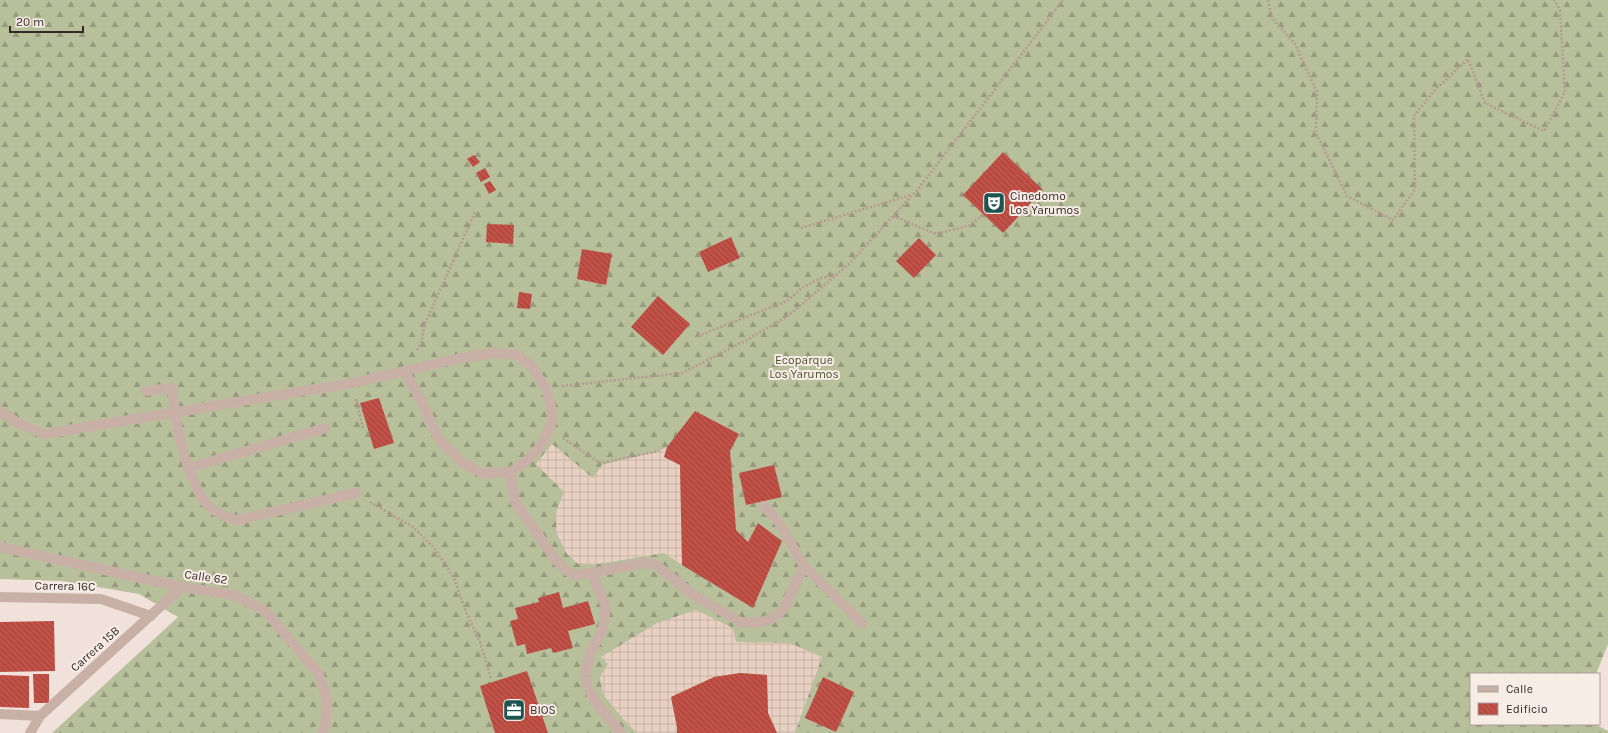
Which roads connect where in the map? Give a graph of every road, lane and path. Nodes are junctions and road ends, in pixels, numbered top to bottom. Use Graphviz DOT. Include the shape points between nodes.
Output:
graph roads {
  1 [pos="1063,0"];
  2 [pos="1268,0"];
  3 [pos="1554,0"];
  4 [pos="911,195"];
  5 [pos="475,212"];
  6 [pos="983,214"];
  7 [pos="893,216"];
  8 [pos="801,228"];
  9 [pos="838,274"];
  10 [pos="698,336"];
  11 [pos="405,372"];
  12 [pos="538,377"];
  13 [pos="352,384"];
  14 [pos="146,391"];
  15 [pos="0,411"];
  16 [pos="174,413"];
  17 [pos="325,428"];
  18 [pos="363,428"];
  19 [pos="549,428"];
  20 [pos="659,451"];
  21 [pos="188,468"];
  22 [pos="510,472"];
  23 [pos="356,493"];
  24 [pos="764,506"];
  25 [pos="0,547"];
  26 [pos="804,566"];
  27 [pos="591,573"];
  28 [pos="182,587"];
  29 [pos="0,597"];
  30 [pos="151,616"];
  31 [pos="862,623"];
  32 [pos="492,678"];
  33 [pos="0,714"];
  34 [pos="40,716"];
  35 [pos="30,733"];
  36 [pos="322,733"];
  37 [pos="621,733"];
  1 -- 4 [label="path" via="955,142"];
  2 -- 3 [label="path" via="1272,18 1295,44 1317,92 1316,133 1348,196 1393,220 1415,189 1414,116 1435,90 1468,59 1485,102 1544,131 1565,92 1560,10"];
  4 -- 7 [label="path"];
  4 -- 8 [label="path"];
  5 -- 11 [label="path" via="424,326 422,341"];
  6 -- 7 [label="path" via="968,226 936,234"];
  7 -- 9 [label="path"];
  9 -- 10 [label="path" via="819,279 802,288 787,301"];
  9 -- 12 [label="path" via="788,316 682,373 563,387"];
  11 -- 12 [label="street" via="493,353 518,355 532,367"];
  11 -- 13 [label="street"];
  11 -- 22 [label="street" via="438,438 463,463 484,474"];
  12 -- 19 [label="street" via="551,405 552,422"];
  13 -- 16 [label="street"];
  13 -- 18 [label="path"];
  14 -- 16 [label="street" via="172,388"];
  15 -- 16 [label="street" via="18,423 44,434"];
  16 -- 21 [label="street"];
  17 -- 21 [label="street"];
  19 -- 20 [label="path" via="600,463"];
  19 -- 22 [label="street" via="541,446 523,464"];
  21 -- 23 [label="street" via="206,503 222,516 237,520"];
  22 -- 27 [label="street" via="515,502 556,560 575,575"];
  23 -- 32 [label="path" via="413,527 434,548 454,578"];
  24 -- 26 [label="street" via="778,521"];
  25 -- 28 [label="street, Calle 62"];
  26 -- 27 [label="street" via="783,610 772,619 742,623 695,596 656,565 644,562"];
  26 -- 31 [label="street"];
  27 -- 37 [label="street" via="606,607 603,629 590,653 585,674 588,688 597,704"];
  28 -- 30 [label="street, Carrera 15B"];
  28 -- 36 [label="street, Calle 62" via="235,595 266,612 319,674 327,699"];
  29 -- 30 [label="street, Carrera 16C" via="102,600"];
  30 -- 34 [label="street, Carrera 15B"];
  33 -- 34 [label="street"];
  34 -- 35 [label="street, Carrera 15B"];
}
